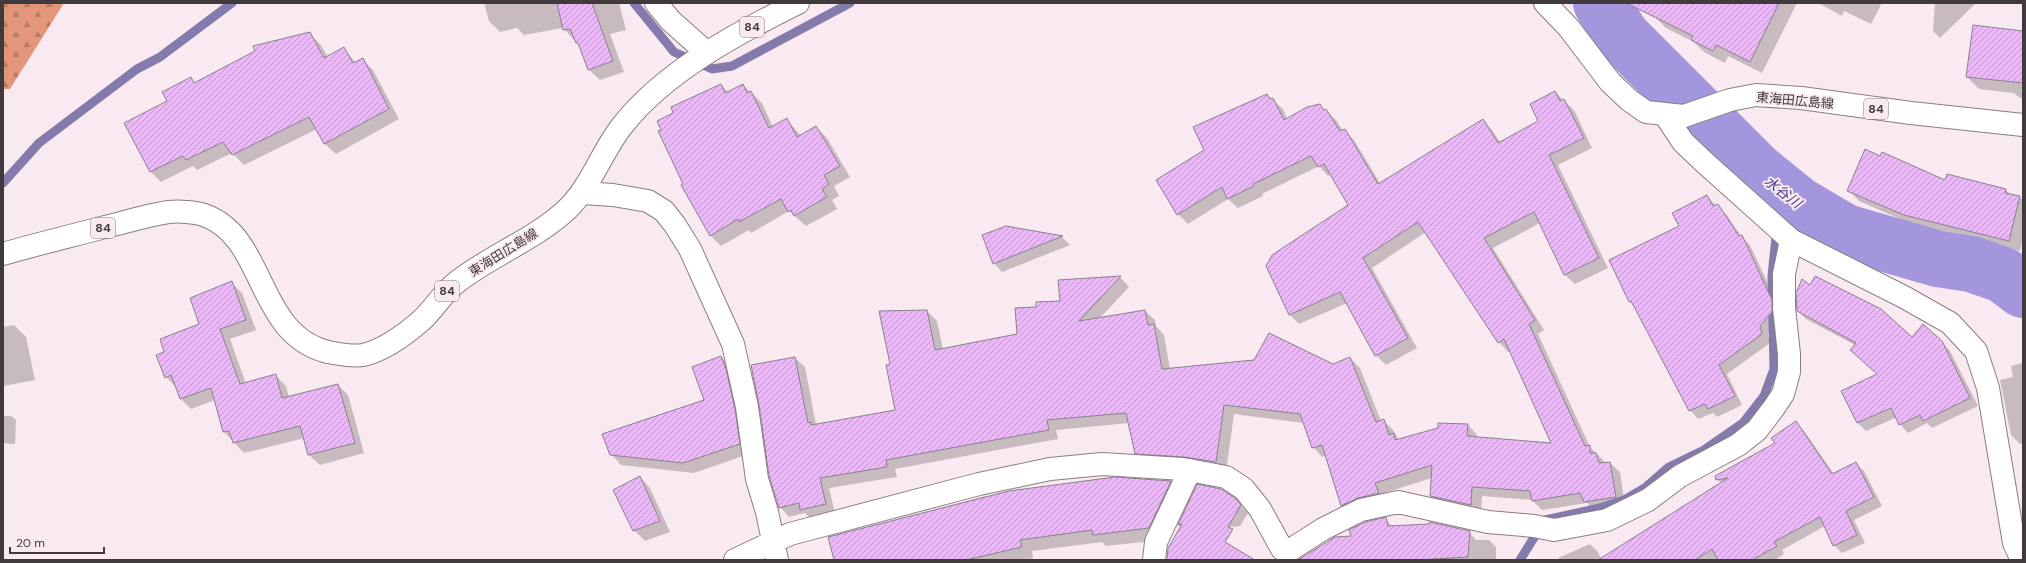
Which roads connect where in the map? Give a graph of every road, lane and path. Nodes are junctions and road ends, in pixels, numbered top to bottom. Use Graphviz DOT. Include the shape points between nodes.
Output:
graph roads {
  1 [pos="656,3"];
  2 [pos="798,3"];
  3 [pos="1545,3"];
  4 [pos="707,53"];
  5 [pos="1674,115"];
  6 [pos="2023,125"];
  7 [pos="582,193"];
  8 [pos="1791,240"];
  9 [pos="3,254"];
  10 [pos="1190,470"];
  11 [pos="775,551"];
  12 [pos="734,560"];
  13 [pos="1154,560"];
  14 [pos="2022,560"];
  1 -- 4 [label="street" via="671,21"];
  2 -- 4 [label="street, 東海田広島線 / 84"];
  3 -- 5 [label="street, 東海田広島線 / 84" via="1569,28 1610,82 1629,100 1646,112"];
  4 -- 7 [label="street, 東海田広島線 / 84" via="642,102 621,128"];
  5 -- 6 [label="street, 東海田広島線 / 84" via="1756,95 1801,98"];
  5 -- 8 [label="street" via="1684,142"];
  7 -- 9 [label="street, 東海田広島線 / 84" via="562,214 455,283 423,318 386,347 361,355 316,349 297,335 282,321 270,303 239,240 204,215 171,212"];
  7 -- 11 [label="street" via="648,201 664,211 690,249 733,344 747,407 757,479"];
  8 -- 10 [label="street" via="1784,274 1789,372 1774,409 1757,430 1738,445 1680,476 1648,500 1607,520 1554,530 1488,522 1398,502 1361,510 1287,552 1282,549 1260,509 1244,489 1226,477"];
  8 -- 14 [label="street" via="1950,323 1976,351 1988,388 2014,544"];
  10 -- 11 [label="street" via="1102,464 1050,469 979,484 790,534"];
  10 -- 13 [label="street" via="1156,542"];
  11 -- 12 [label="street"];
}
